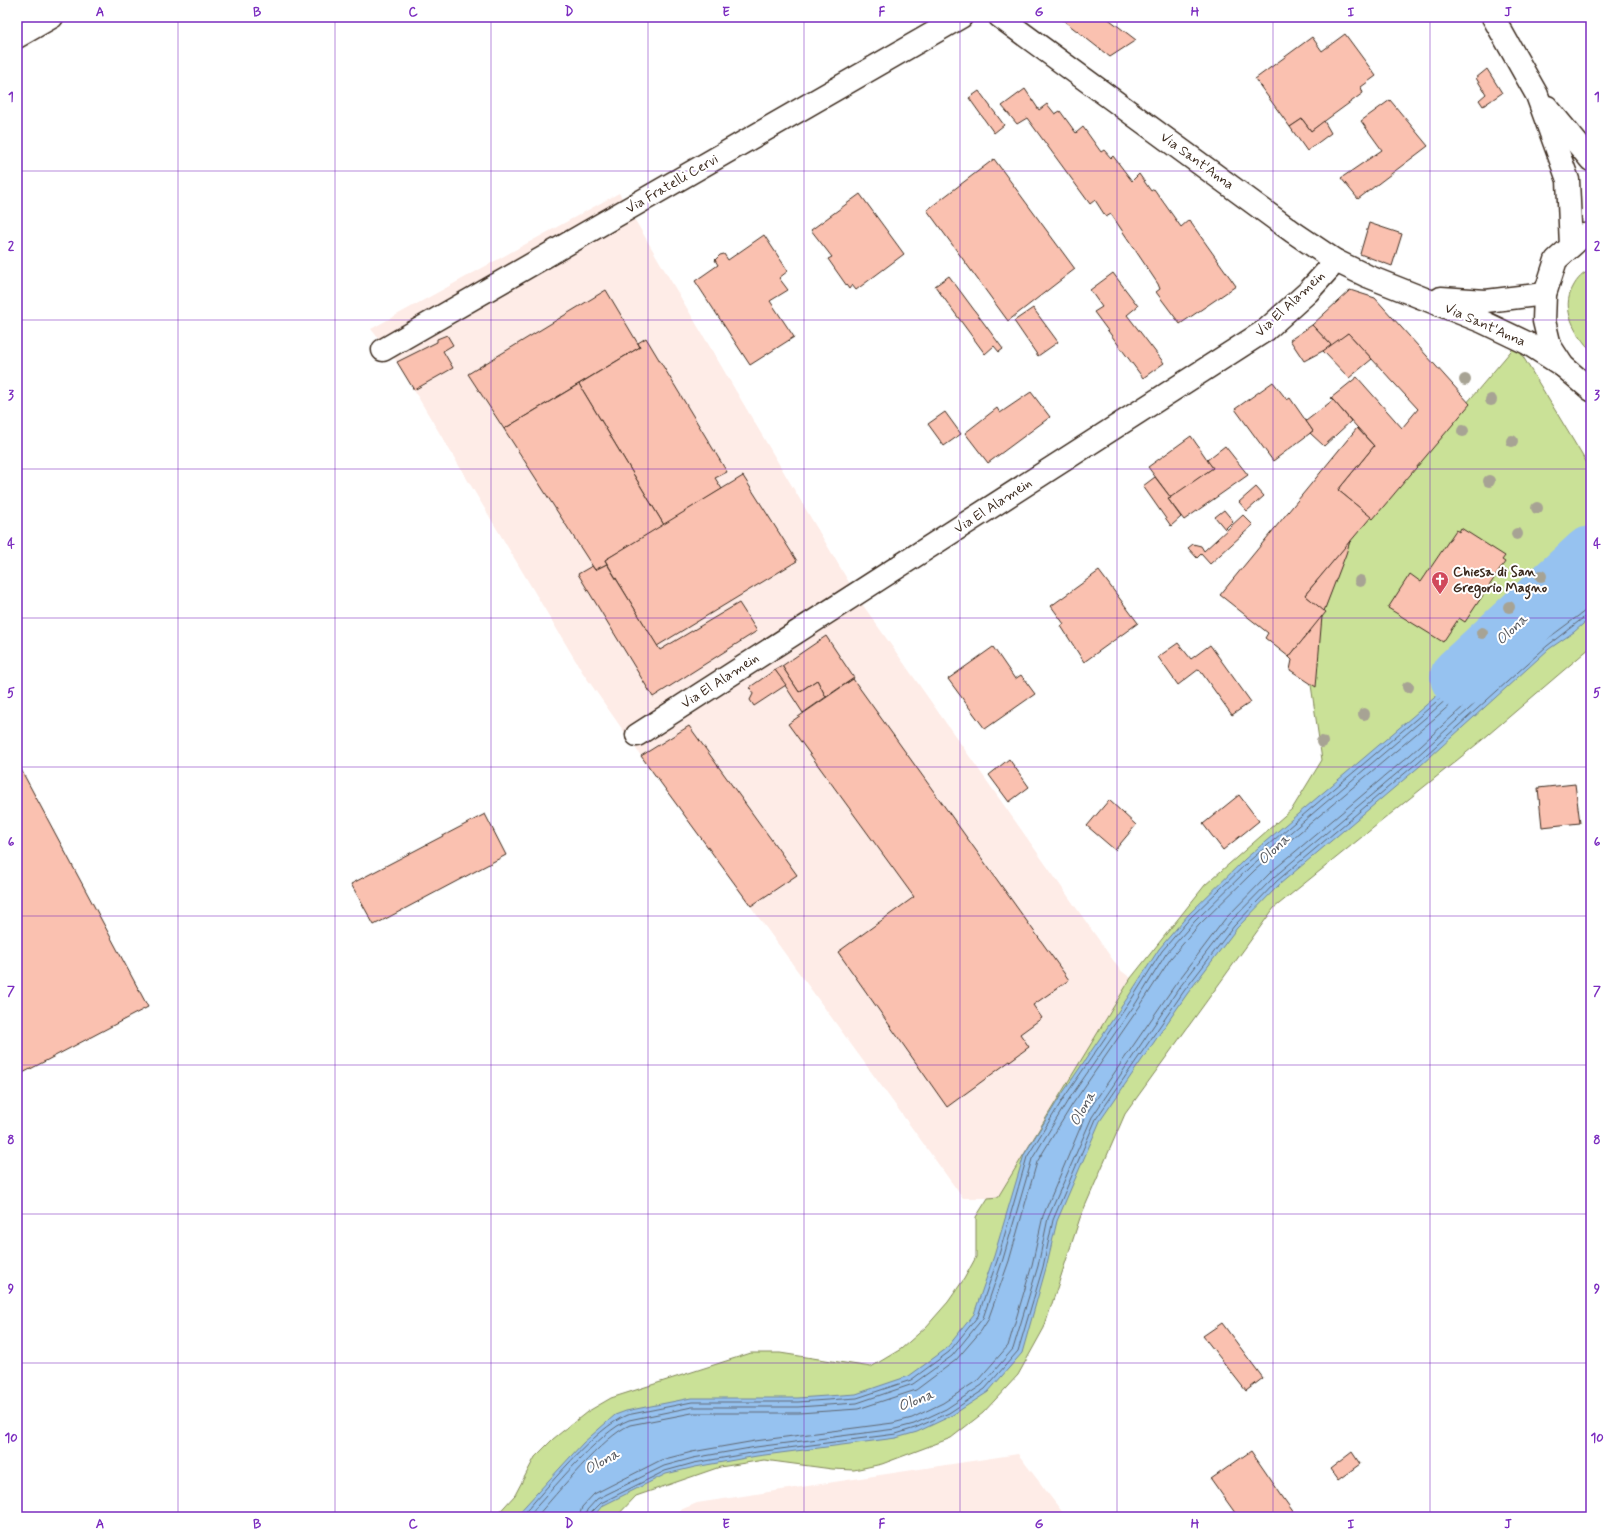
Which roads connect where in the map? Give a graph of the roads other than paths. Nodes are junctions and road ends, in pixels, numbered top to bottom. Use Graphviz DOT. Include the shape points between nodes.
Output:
graph roads {
  1 [pos="52,17"];
  2 [pos="961,17"];
  3 [pos="1000,17"];
  4 [pos="1493,17"];
  5 [pos="17,37"];
  6 [pos="1537,95"];
  7 [pos="1591,160"];
  8 [pos="1591,234"];
  9 [pos="1571,246"];
  10 [pos="1336,261"];
  11 [pos="1403,290"];
  12 [pos="1545,294"];
  13 [pos="383,350"];
  14 [pos="1563,366"];
  15 [pos="1591,390"];
  16 [pos="637,735"];
  1 -- 5 [label="street"];
  2 -- 13 [label="street, Via Fratelli Cervi"];
  3 -- 10 [label="street, Via Sant'Anna"];
  4 -- 6 [label="street"];
  6 -- 7 [label="street"];
  6 -- 9 [label="street" via="1568,180"];
  8 -- 9 [label="street" via="1584,235"];
  9 -- 12 [label="street" via="1556,260"];
  10 -- 11 [label="street, Via Sant'Anna"];
  10 -- 16 [label="street, Via El Alamein" via="1308,292 1266,330"];
  11 -- 12 [label="street, Via Sant'Anna" via="1448,300 1486,301"];
  11 -- 14 [label="street, Via Sant'Anna" via="1483,322 1527,343"];
  12 -- 14 [label="street" via="1544,321 1550,346"];
  14 -- 15 [label="street"];
}
